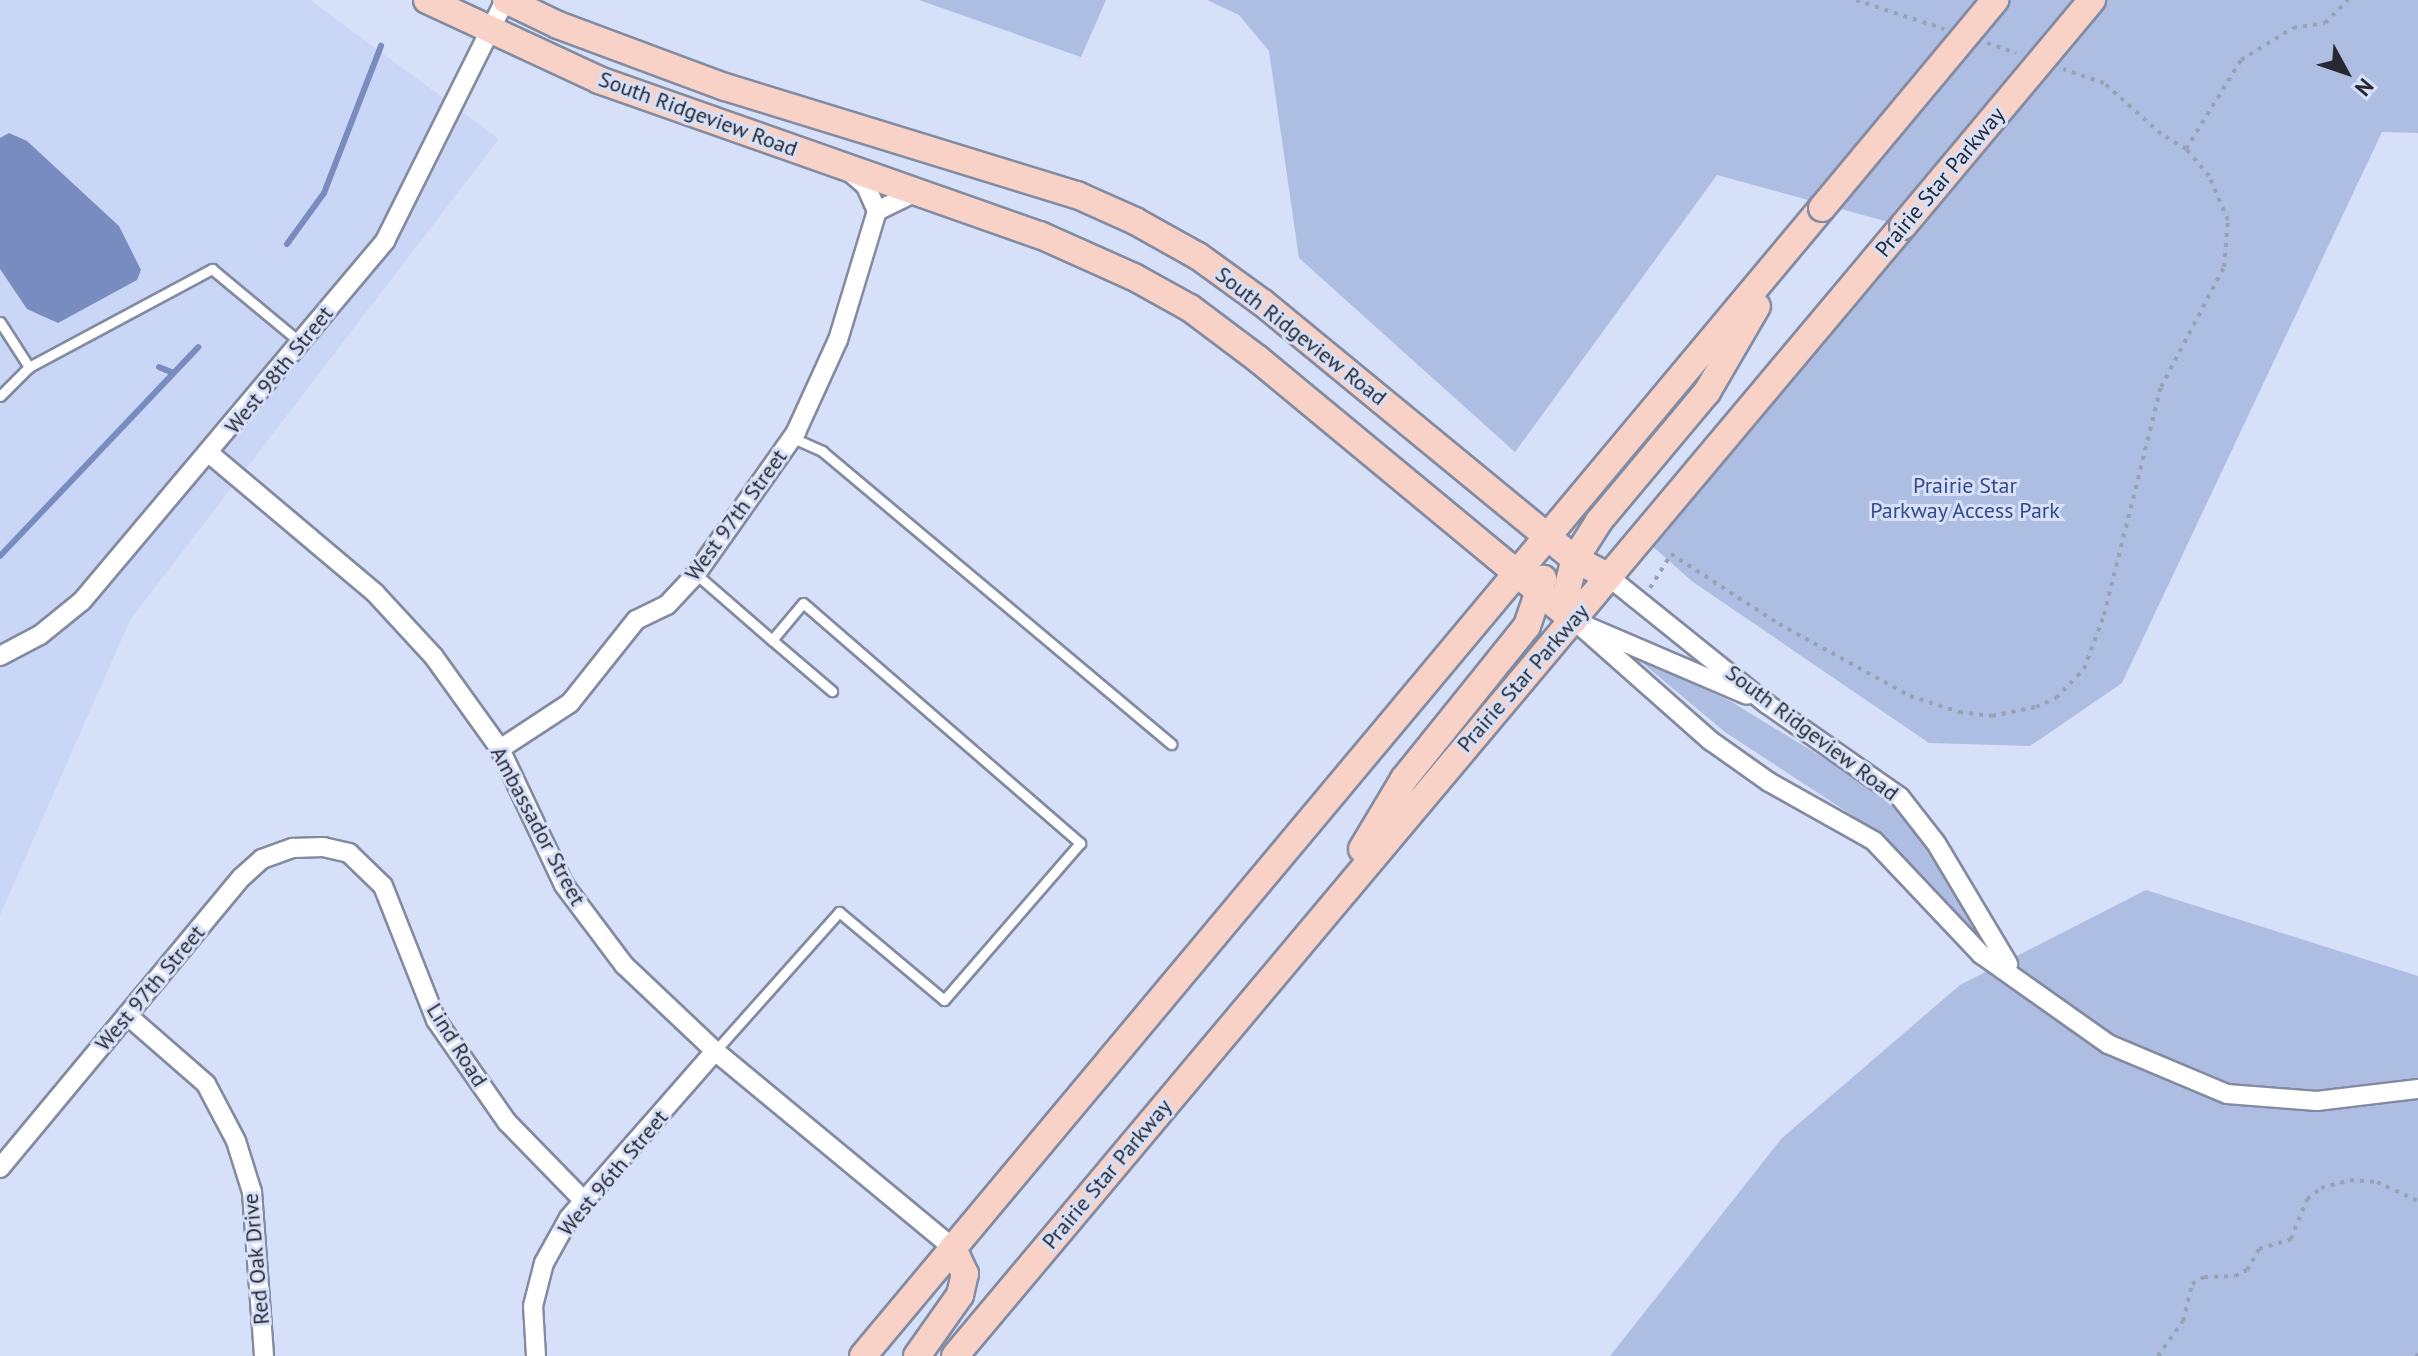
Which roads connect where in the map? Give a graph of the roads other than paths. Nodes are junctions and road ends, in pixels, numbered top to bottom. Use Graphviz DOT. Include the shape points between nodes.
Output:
graph roads {
  1 [pos="427,0"];
  2 [pos="505,0"];
  3 [pos="1995,0"];
  4 [pos="2092,0"];
  5 [pos="492,30"];
  6 [pos="842,165"];
  7 [pos="918,191"];
  8 [pos="877,211"];
  9 [pos="1774,266"];
  10 [pos="0,322"];
  11 [pos="301,343"];
  12 [pos="29,367"];
  13 [pos="0,396"];
  14 [pos="793,438"];
  15 [pos="210,454"];
  16 [pos="1549,537"];
  17 [pos="1575,559"];
  18 [pos="696,574"];
  19 [pos="1517,576"];
  20 [pos="1609,577"];
  21 [pos="1536,605"];
  22 [pos="1574,620"];
  23 [pos="1474,627"];
  24 [pos="772,640"];
  25 [pos="0,656"];
  26 [pos="832,691"];
  27 [pos="1767,704"];
  28 [pos="1171,744"];
  29 [pos="500,749"];
  30 [pos="323,847"];
  31 [pos="1351,879"];
  32 [pos="2025,985"];
  33 [pos="127,1015"];
  34 [pos="715,1051"];
  35 [pos="2418,1089"];
  36 [pos="0,1168"];
  37 [pos="584,1201"];
  38 [pos="953,1248"];
  39 [pos="264,1356"];
  40 [pos="536,1356"];
  41 [pos="863,1356"];
  42 [pos="917,1356"];
  43 [pos="955,1356"];
  1 -- 5 [label="main road, South Ridgeview Road"];
  2 -- 5 [label="street, West 98th Street"];
  2 -- 16 [label="main road, South Ridgeview Road" via="725,87 1077,195 1135,221 1198,256 1263,303"];
  3 -- 9 [label="main road, bridge"];
  4 -- 20 [label="main road, Prairie Star Parkway, bridge"];
  5 -- 6 [label="main road, South Ridgeview Road" via="599,80"];
  5 -- 11 [label="street, West 98th Street" via="385,241"];
  6 -- 7 [label="main road, South Ridgeview Road"];
  6 -- 8 [label="street" via="866,186"];
  7 -- 8 [label="street"];
  7 -- 19 [label="main road, South Ridgeview Road" via="1040,235 1190,308"];
  8 -- 14 [label="street, West 97th Street" via="838,340"];
  9 -- 16 [label="main road"];
  9 -- 17 [label="main road" via="1707,392 1599,521"];
  10 -- 12 [label="lane"];
  11 -- 12 [label="lane" via="212,269"];
  11 -- 15 [label="street, West 98th Street"];
  12 -- 13 [label="lane"];
  14 -- 18 [label="street, West 97th Street"];
  14 -- 28 [label="lane" via="822,451"];
  15 -- 25 [label="street, West 98th Street" via="82,601 40,635"];
  15 -- 29 [label="street, Ambassador Street" via="375,593 464,694"];
  16 -- 17 [label="main road, South Ridgeview Road"];
  16 -- 19 [label="main road"];
  16 -- 21 [label="main road"];
  17 -- 20 [label="main road, South Ridgeview Road"];
  17 -- 22 [label="main road" via="1567,590"];
  18 -- 24 [label="lane"];
  18 -- 29 [label="street, West 97th Street" via="667,605 636,620 570,703"];
  19 -- 21 [label="main road, South Ridgeview Road"];
  19 -- 23 [label="main road"];
  20 -- 22 [label="main road, Prairie Star Parkway"];
  20 -- 27 [label="street, South Ridgeview Road"];
  21 -- 22 [label="main road, South Ridgeview Road"];
  21 -- 23 [label="main road"];
  21 -- 31 [label="main road" via="1404,779 1368,834"];
  22 -- 27 [label="street"];
  22 -- 31 [label="main road, Prairie Star Parkway"];
  22 -- 32 [label="street, South Ridgeview Road" via="1722,749 1874,841 1981,954"];
  23 -- 38 [label="main road"];
  24 -- 26 [label="lane"];
  24 -- 34 [label="lane" via="803,603 1080,843 944,1000 839,912"];
  27 -- 32 [label="street, South Ridgeview Road" via="1900,797 1936,843 1995,949"];
  29 -- 34 [label="street, Ambassador Street" via="564,885 593,926 654,996"];
  30 -- 33 [label="street, West 97th Street" via="293,848 262,859"];
  30 -- 37 [label="street, Lind Road" via="349,853 383,886 436,1020 507,1122"];
  31 -- 43 [label="main road, Prairie Star Parkway"];
  32 -- 35 [label="street" via="2108,1044 2227,1094 2317,1101"];
  33 -- 36 [label="street, West 97th Street"];
  33 -- 39 [label="street, Red Oak Drive" via="206,1084 236,1141 252,1192"];
  34 -- 37 [label="street, West 96th Street"];
  34 -- 38 [label="street, Ambassador Street"];
  37 -- 40 [label="street, West 96th Street" via="544,1263 533,1306"];
  38 -- 41 [label="main road"];
  38 -- 42 [label="main road" via="965,1274 960,1295"];
}
